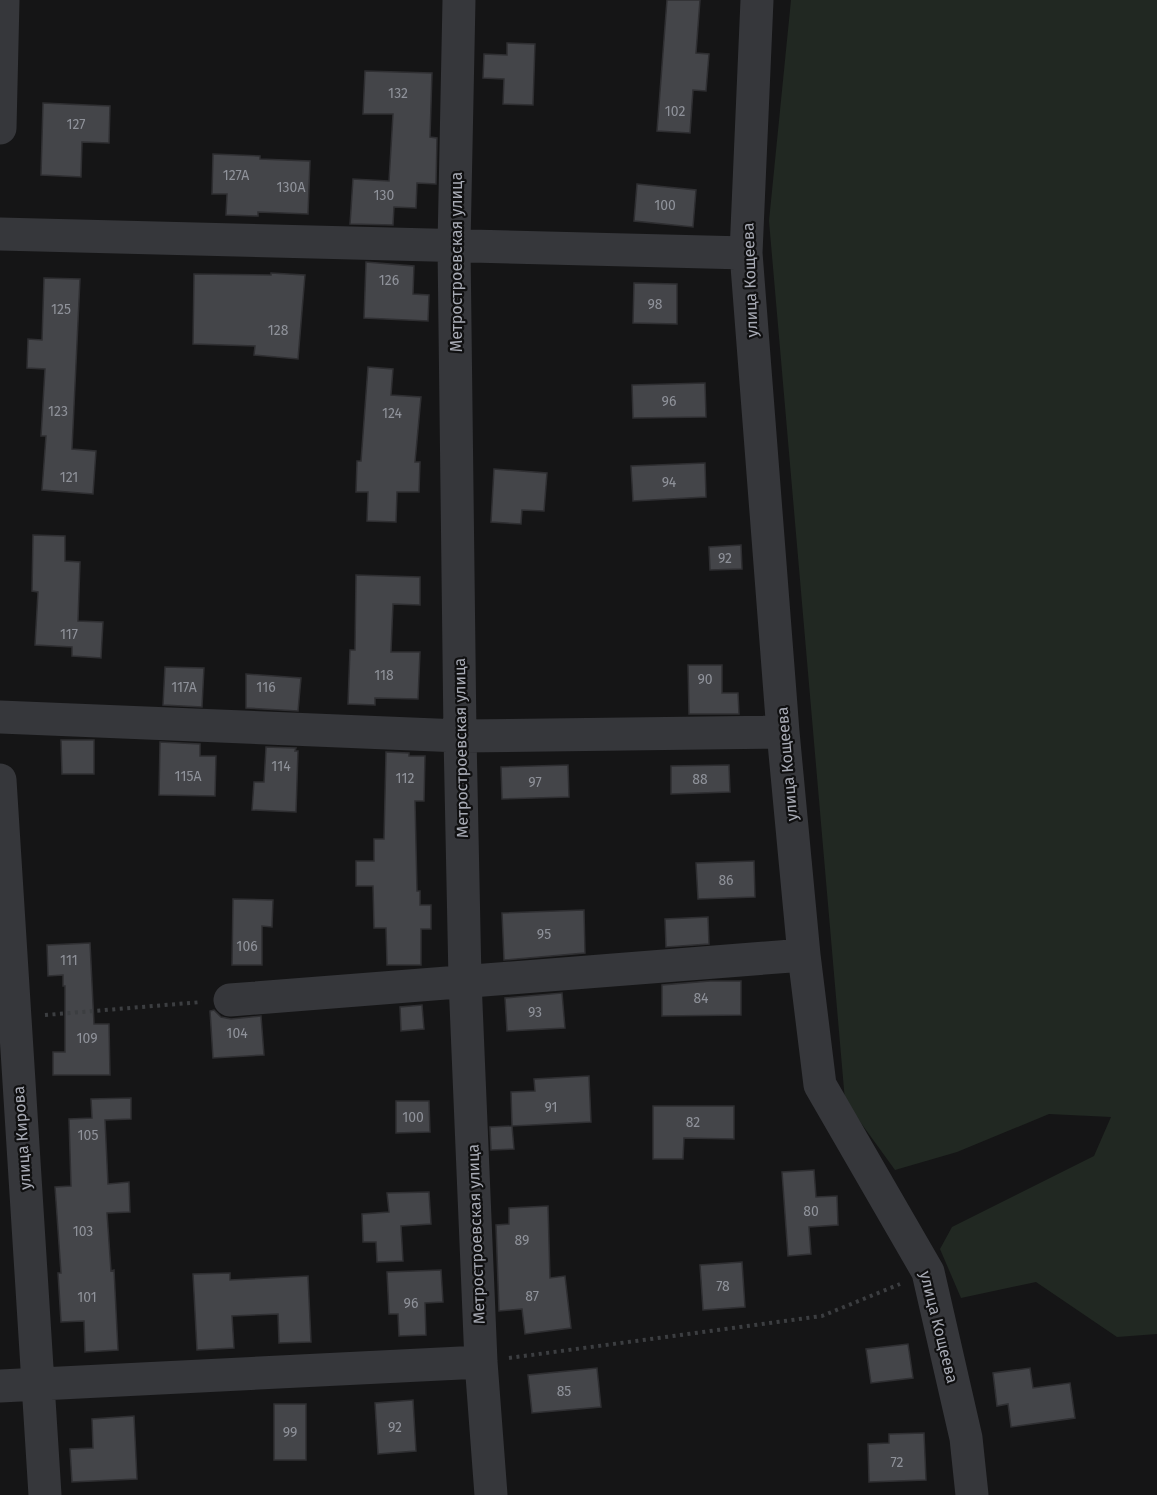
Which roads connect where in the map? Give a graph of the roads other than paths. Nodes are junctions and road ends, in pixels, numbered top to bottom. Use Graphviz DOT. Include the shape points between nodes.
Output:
graph roads {
  1 [pos="3,0"];
  2 [pos="459,0"];
  3 [pos="757,0"];
  4 [pos="0,128"];
  5 [pos="0,234"];
  6 [pos="454,246"];
  7 [pos="746,253"];
  8 [pos="0,717"];
  9 [pos="783,732"];
  10 [pos="460,736"];
  11 [pos="0,780"];
  12 [pos="804,955"];
  13 [pos="465,981"];
  14 [pos="230,1000"];
  15 [pos="481,1362"];
  16 [pos="37,1385"];
  17 [pos="0,1386"];
  18 [pos="45,1495"];
  19 [pos="491,1495"];
  20 [pos="972,1495"];
  1 -- 4 [label="street"];
  2 -- 6 [label="street, Метростроевская улица"];
  3 -- 7 [label="street, улица Кощеева"];
  5 -- 6 [label="street"];
  6 -- 7 [label="street"];
  6 -- 10 [label="street, Метростроевская улица"];
  7 -- 9 [label="street, улица Кощеева"];
  8 -- 10 [label="street"];
  9 -- 10 [label="street"];
  9 -- 12 [label="street, улица Кощеева"];
  10 -- 13 [label="street, Метростроевская улица"];
  11 -- 16 [label="street, улица Кирова"];
  12 -- 13 [label="street"];
  12 -- 20 [label="street, улица Кощеева" via="820,1085 928,1272 966,1438"];
  13 -- 14 [label="street"];
  13 -- 15 [label="street, Метростроевская улица"];
  15 -- 16 [label="street"];
  15 -- 19 [label="street, Метростроевская улица"];
  16 -- 17 [label="street"];
  16 -- 18 [label="street, улица Кирова"];
}
